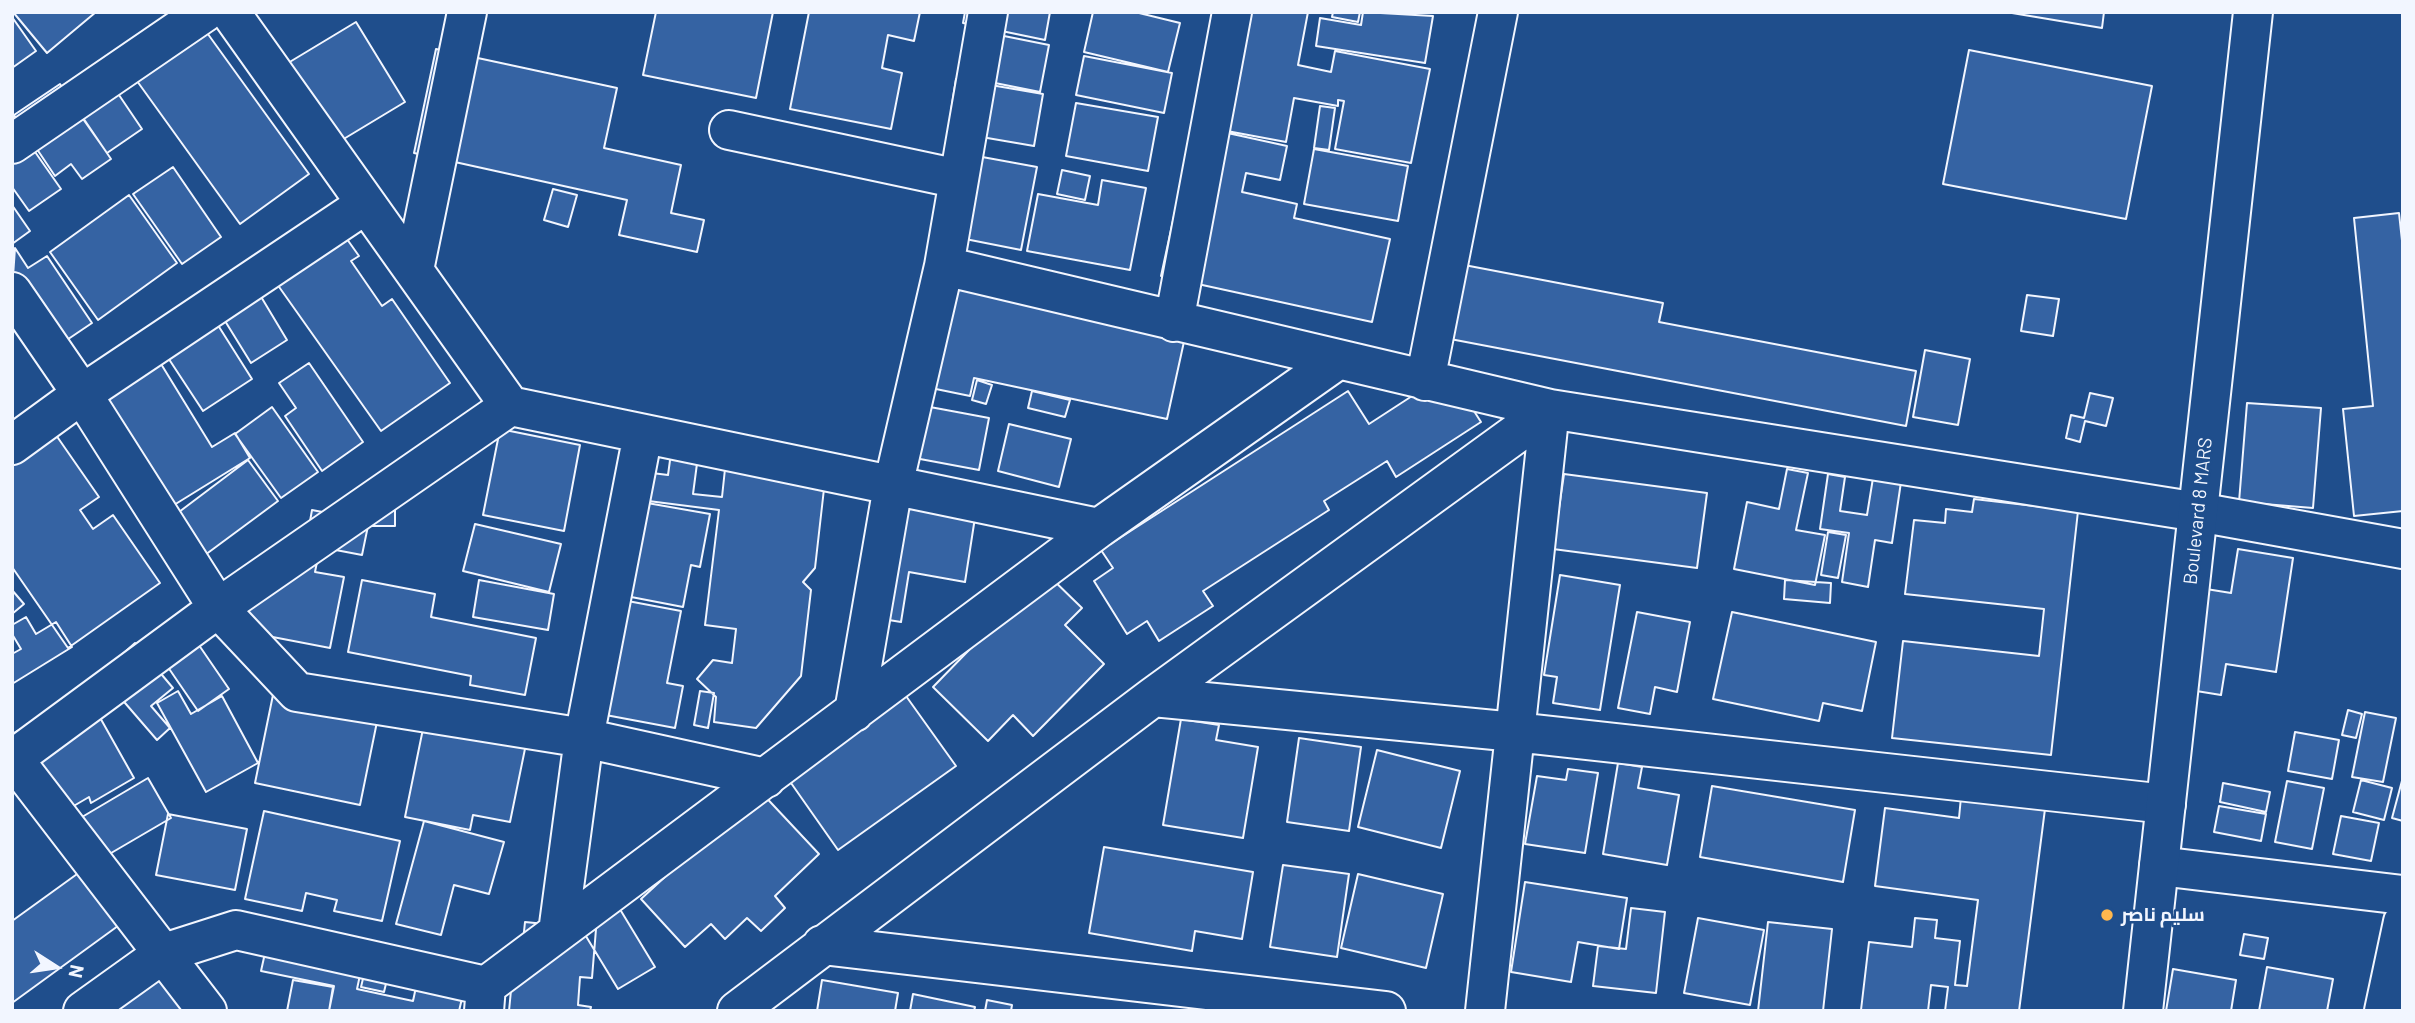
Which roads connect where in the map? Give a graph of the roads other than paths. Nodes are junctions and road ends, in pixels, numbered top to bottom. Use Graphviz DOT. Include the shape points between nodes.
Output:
graph roads {
  1 [pos="205,12"];
  2 [pos="230,12"];
  3 [pos="467,12"];
  4 [pos="988,12"];
  5 [pos="1232,12"];
  6 [pos="1498,12"];
  7 [pos="2253,12"];
  8 [pos="729,130"];
  9 [pos="12,144"];
  10 [pos="959,179"];
  11 [pos="366,204"];
  12 [pos="944,266"];
  13 [pos="414,270"];
  14 [pos="12,292"];
  15 [pos="1174,322"];
  16 [pos="1336,361"];
  17 [pos="1425,381"];
  18 [pos="82,394"];
  19 [pos="510,406"];
  20 [pos="1550,410"];
  21 [pos="643,434"];
  22 [pos="12,445"];
  23 [pos="893,486"];
  24 [pos="2198,512"];
  25 [pos="1099,528"];
  26 [pos="2403,549"];
  27 [pos="218,608"];
  28 [pos="1153,697"];
  29 [pos="854,712"];
  30 [pos="1515,732"];
  31 [pos="584,738"];
  32 [pos="13,758"];
  33 [pos="766,778"];
  34 [pos="2166,804"];
  35 [pos="2159,866"];
  36 [pos="2403,895"];
  37 [pos="2403,922"];
  38 [pos="558,932"];
  39 [pos="822,945"];
  40 [pos="164,953"];
  41 [pos="485,998"];
  42 [pos="83,1011"];
  43 [pos="207,1011"];
  44 [pos="737,1011"];
  45 [pos="1386,1011"];
  46 [pos="1485,1011"];
  47 [pos="2143,1011"];
  48 [pos="2384,1011"];
  1 -- 9 [label="street"];
  2 -- 11 [label="street"];
  3 -- 13 [label="street"];
  4 -- 10 [label="street"];
  5 -- 15 [label="street"];
  6 -- 17 [label="street"];
  7 -- 24 [label="street, Boulevard 8 MARS"];
  8 -- 10 [label="street"];
  10 -- 12 [label="street"];
  11 -- 13 [label="street"];
  11 -- 18 [label="street"];
  12 -- 15 [label="street"];
  12 -- 23 [label="street"];
  13 -- 19 [label="street"];
  14 -- 18 [label="street"];
  15 -- 16 [label="street"];
  16 -- 17 [label="street"];
  16 -- 25 [label="street"];
  17 -- 20 [label="street"];
  18 -- 22 [label="street"];
  18 -- 27 [label="street"];
  19 -- 21 [label="street"];
  19 -- 27 [label="street"];
  20 -- 24 [label="street"];
  20 -- 28 [label="street"];
  20 -- 30 [label="street"];
  21 -- 23 [label="street"];
  21 -- 31 [label="street"];
  23 -- 25 [label="street"];
  23 -- 29 [label="street"];
  24 -- 26 [label="street"];
  24 -- 34 [label="street, Boulevard 8 MARS"];
  25 -- 29 [label="street"];
  27 -- 31 [label="street" via="297,692"];
  27 -- 32 [label="street"];
  28 -- 30 [label="street"];
  28 -- 39 [label="street"];
  29 -- 33 [label="street"];
  30 -- 34 [label="street"];
  30 -- 46 [label="street"];
  31 -- 33 [label="street"];
  31 -- 38 [label="street"];
  32 -- 40 [label="street"];
  33 -- 38 [label="street"];
  34 -- 35 [label="street, Boulevard 8 MARS"];
  35 -- 36 [label="street"];
  35 -- 47 [label="street, Boulevard 8 MARS"];
  37 -- 48 [label="street"];
  38 -- 41 [label="street"];
  39 -- 44 [label="street"];
  39 -- 45 [label="street"];
  40 -- 41 [label="street" via="236,930"];
  40 -- 42 [label="street"];
  40 -- 43 [label="street"];
}
